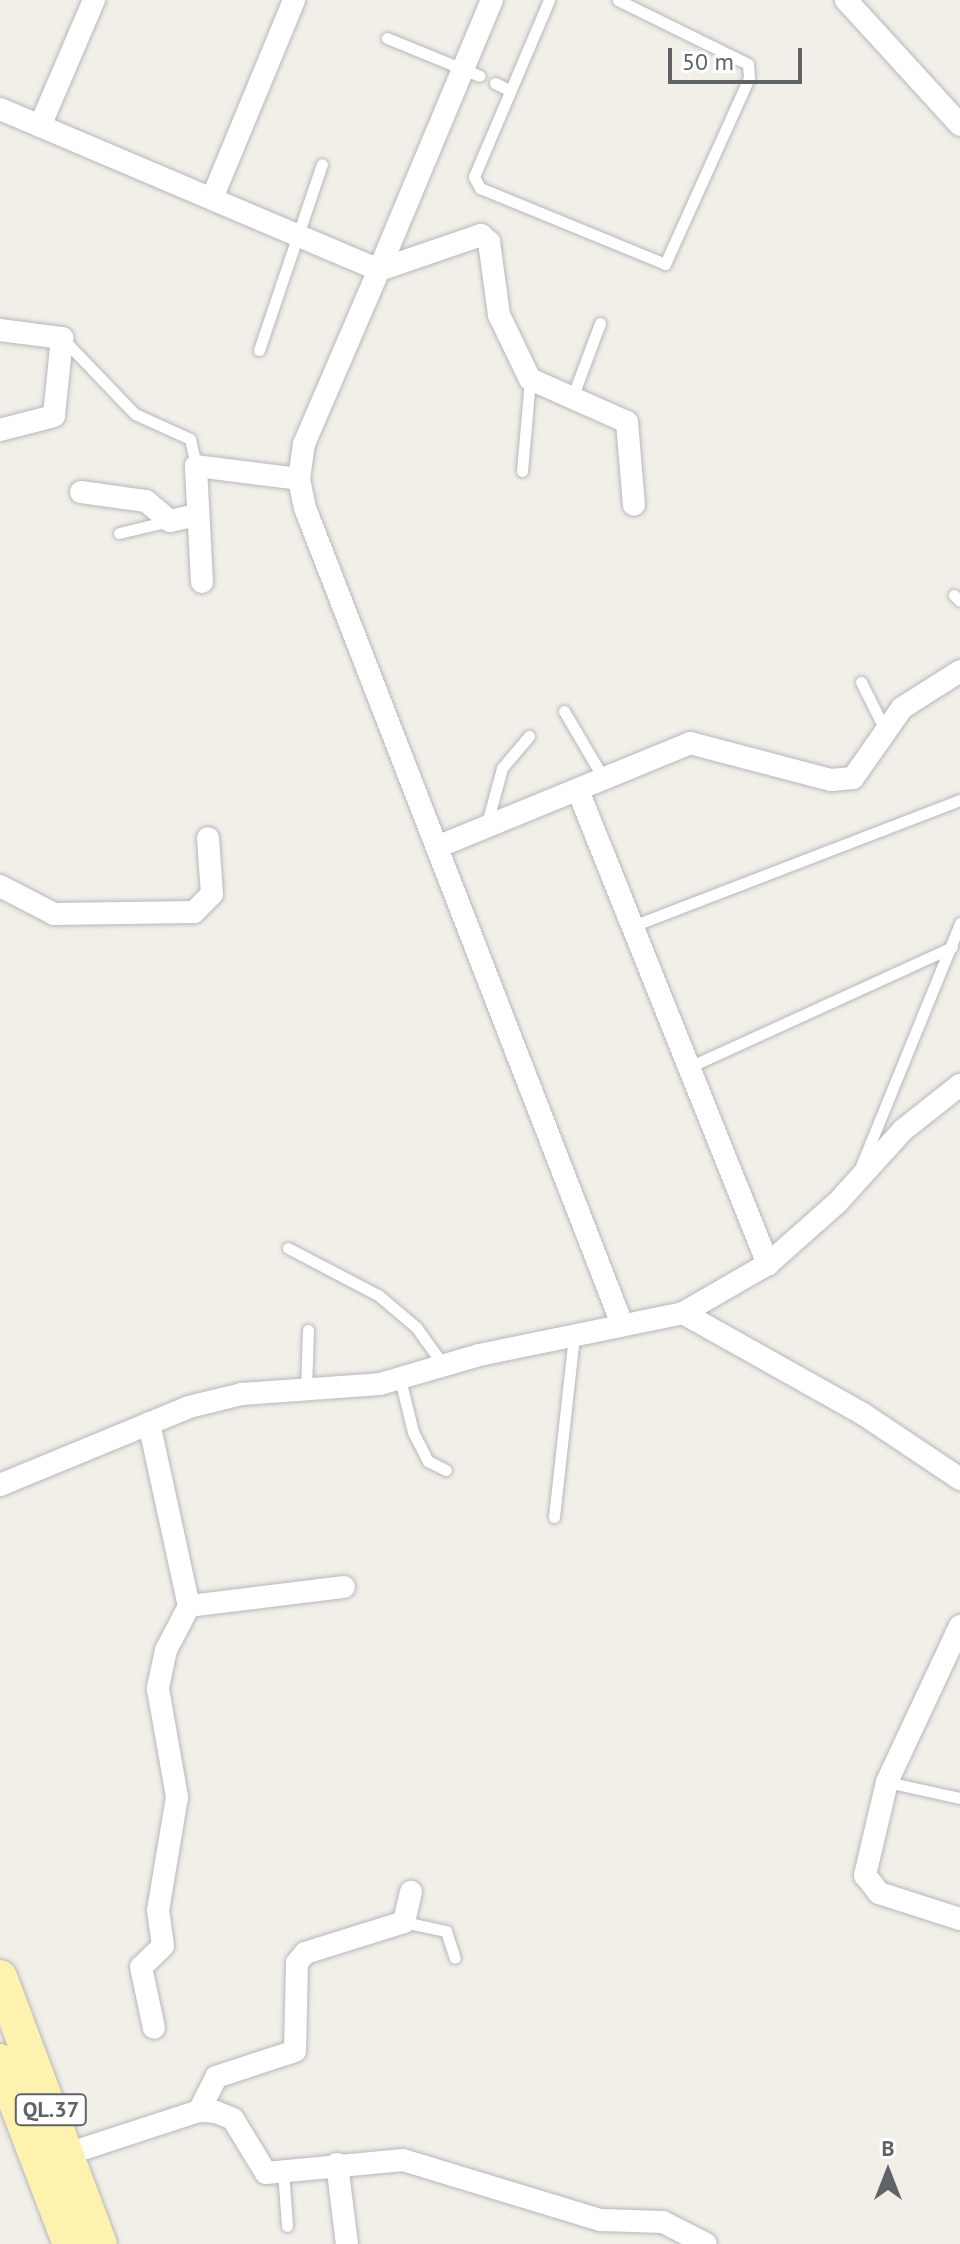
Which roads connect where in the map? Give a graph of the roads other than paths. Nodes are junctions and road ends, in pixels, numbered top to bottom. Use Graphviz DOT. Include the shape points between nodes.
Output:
graph roads {
  1 [pos="94,0"];
  2 [pos="294,0"];
  3 [pos="492,0"];
  4 [pos="549,0"];
  5 [pos="618,0"];
  6 [pos="846,0"];
  7 [pos="387,38"];
  8 [pos="472,73"];
  9 [pos="495,83"];
  10 [pos="509,90"];
  11 [pos="0,109"];
  12 [pos="960,125"];
  13 [pos="40,126"];
  14 [pos="322,164"];
  15 [pos="213,196"];
  16 [pos="296,230"];
  17 [pos="379,270"];
  18 [pos="600,323"];
  19 [pos="0,330"];
  20 [pos="62,338"];
  21 [pos="259,350"];
  22 [pos="530,379"];
  23 [pos="572,398"];
  24 [pos="0,430"];
  25 [pos="196,466"];
  26 [pos="522,471"];
  27 [pos="299,479"];
  28 [pos="81,492"];
  29 [pos="634,505"];
  30 [pos="197,515"];
  31 [pos="170,521"];
  32 [pos="119,533"];
  33 [pos="202,582"];
  34 [pos="960,671"];
  35 [pos="861,682"];
  36 [pos="564,711"];
  37 [pos="884,728"];
  38 [pos="529,736"];
  39 [pos="605,781"];
  40 [pos="579,793"];
  41 [pos="960,800"];
  42 [pos="486,828"];
  43 [pos="208,838"];
  44 [pos="437,847"];
  45 [pos="0,886"];
  46 [pos="960,923"];
  47 [pos="633,926"];
  48 [pos="952,947"];
  49 [pos="687,1068"];
  50 [pos="960,1085"];
  51 [pos="853,1186"];
  52 [pos="288,1248"];
  53 [pos="768,1264"];
  54 [pos="683,1313"];
  55 [pos="622,1324"];
  56 [pos="308,1330"];
  57 [pos="574,1334"];
  58 [pos="444,1366"];
  59 [pos="400,1379"];
  60 [pos="306,1390"];
  61 [pos="149,1423"];
  62 [pos="446,1470"];
  63 [pos="960,1479"];
  64 [pos="0,1485"];
  65 [pos="554,1517"];
  66 [pos="344,1587"];
  67 [pos="189,1606"];
  68 [pos="960,1626"];
  69 [pos="955,1652"];
  70 [pos="887,1782"];
  71 [pos="960,1798"];
  72 [pos="411,1892"];
  73 [pos="960,1919"];
  74 [pos="404,1922"];
  75 [pos="455,1958"];
  76 [pos="0,1977"];
  77 [pos="154,2028"];
  78 [pos="0,2061"];
  79 [pos="199,2111"];
  80 [pos="53,2159"];
  81 [pos="337,2164"];
  82 [pos="283,2171"];
  83 [pos="287,2226"];
  84 [pos="70,2244"];
  85 [pos="100,2244"];
  86 [pos="347,2244"];
  87 [pos="706,2244"];
  1 -- 13 [label="street"];
  2 -- 15 [label="street"];
  3 -- 8 [label="street"];
  4 -- 10 [label="lane"];
  5 -- 10 [label="lane" via="748,64 749,78 665,264 480,188 474,167"];
  6 -- 12 [label="street"];
  7 -- 8 [label="lane"];
  8 -- 17 [label="street"];
  9 -- 10 [label="lane"];
  11 -- 13 [label="street"];
  13 -- 15 [label="street"];
  14 -- 16 [label="lane"];
  15 -- 16 [label="street"];
  16 -- 17 [label="street"];
  16 -- 21 [label="lane"];
  17 -- 22 [label="street" via="481,235 489,242 499,315"];
  17 -- 27 [label="street" via="304,444"];
  18 -- 23 [label="lane"];
  19 -- 20 [label="street"];
  20 -- 24 [label="street" via="54,416"];
  20 -- 25 [label="lane" via="135,414 190,439"];
  22 -- 23 [label="street"];
  22 -- 26 [label="lane"];
  23 -- 29 [label="street" via="627,422"];
  25 -- 27 [label="street"];
  25 -- 30 [label="street"];
  27 -- 44 [label="street"];
  28 -- 31 [label="street" via="146,501"];
  30 -- 31 [label="street"];
  30 -- 33 [label="street"];
  31 -- 32 [label="lane"];
  34 -- 37 [label="street" via="922,693"];
  35 -- 37 [label="lane"];
  36 -- 39 [label="lane"];
  37 -- 39 [label="street" via="853,778 831,780 690,743"];
  38 -- 42 [label="lane" via="502,768"];
  39 -- 40 [label="street"];
  40 -- 42 [label="street"];
  40 -- 47 [label="street"];
  41 -- 47 [label="lane"];
  42 -- 44 [label="street"];
  43 -- 45 [label="street" via="212,894 194,912 54,914"];
  44 -- 55 [label="street"];
  46 -- 48 [label="lane"];
  47 -- 49 [label="street"];
  48 -- 49 [label="lane"];
  48 -- 51 [label="lane"];
  49 -- 53 [label="street"];
  50 -- 51 [label="street" via="903,1130"];
  51 -- 53 [label="street"];
  52 -- 58 [label="lane" via="378,1295 416,1327"];
  53 -- 54 [label="street"];
  54 -- 55 [label="street"];
  54 -- 63 [label="street" via="863,1414"];
  55 -- 57 [label="street"];
  56 -- 60 [label="lane"];
  57 -- 58 [label="street"];
  57 -- 65 [label="lane"];
  58 -- 59 [label="street"];
  59 -- 60 [label="street"];
  59 -- 62 [label="lane" via="413,1432 428,1461"];
  60 -- 61 [label="street" via="242,1394"];
  61 -- 64 [label="street"];
  61 -- 67 [label="street"];
  66 -- 67 [label="street"];
  67 -- 77 [label="street" via="166,1650 158,1689 177,1797 158,1910 163,1946 141,1967"];
  68 -- 69 [label="street"];
  69 -- 70 [label="street"];
  70 -- 71 [label="lane"];
  70 -- 73 [label="street" via="869,1844 868,1886"];
  72 -- 74 [label="street"];
  74 -- 75 [label="lane" via="446,1931"];
  74 -- 79 [label="street" via="305,1953 297,1963 295,2051 216,2077"];
  76 -- 80 [label="main road, QL.37"];
  78 -- 80 [label="main road, QL.37"];
  79 -- 80 [label="street"];
  79 -- 82 [label="street" via="233,2119 259,2168"];
  80 -- 84 [label="main road, QL.37"];
  80 -- 85 [label="main road, QL.37"];
  81 -- 82 [label="street"];
  81 -- 86 [label="street"];
  81 -- 87 [label="street" via="403,2160 601,2220 663,2222"];
  82 -- 83 [label="lane"];
}
